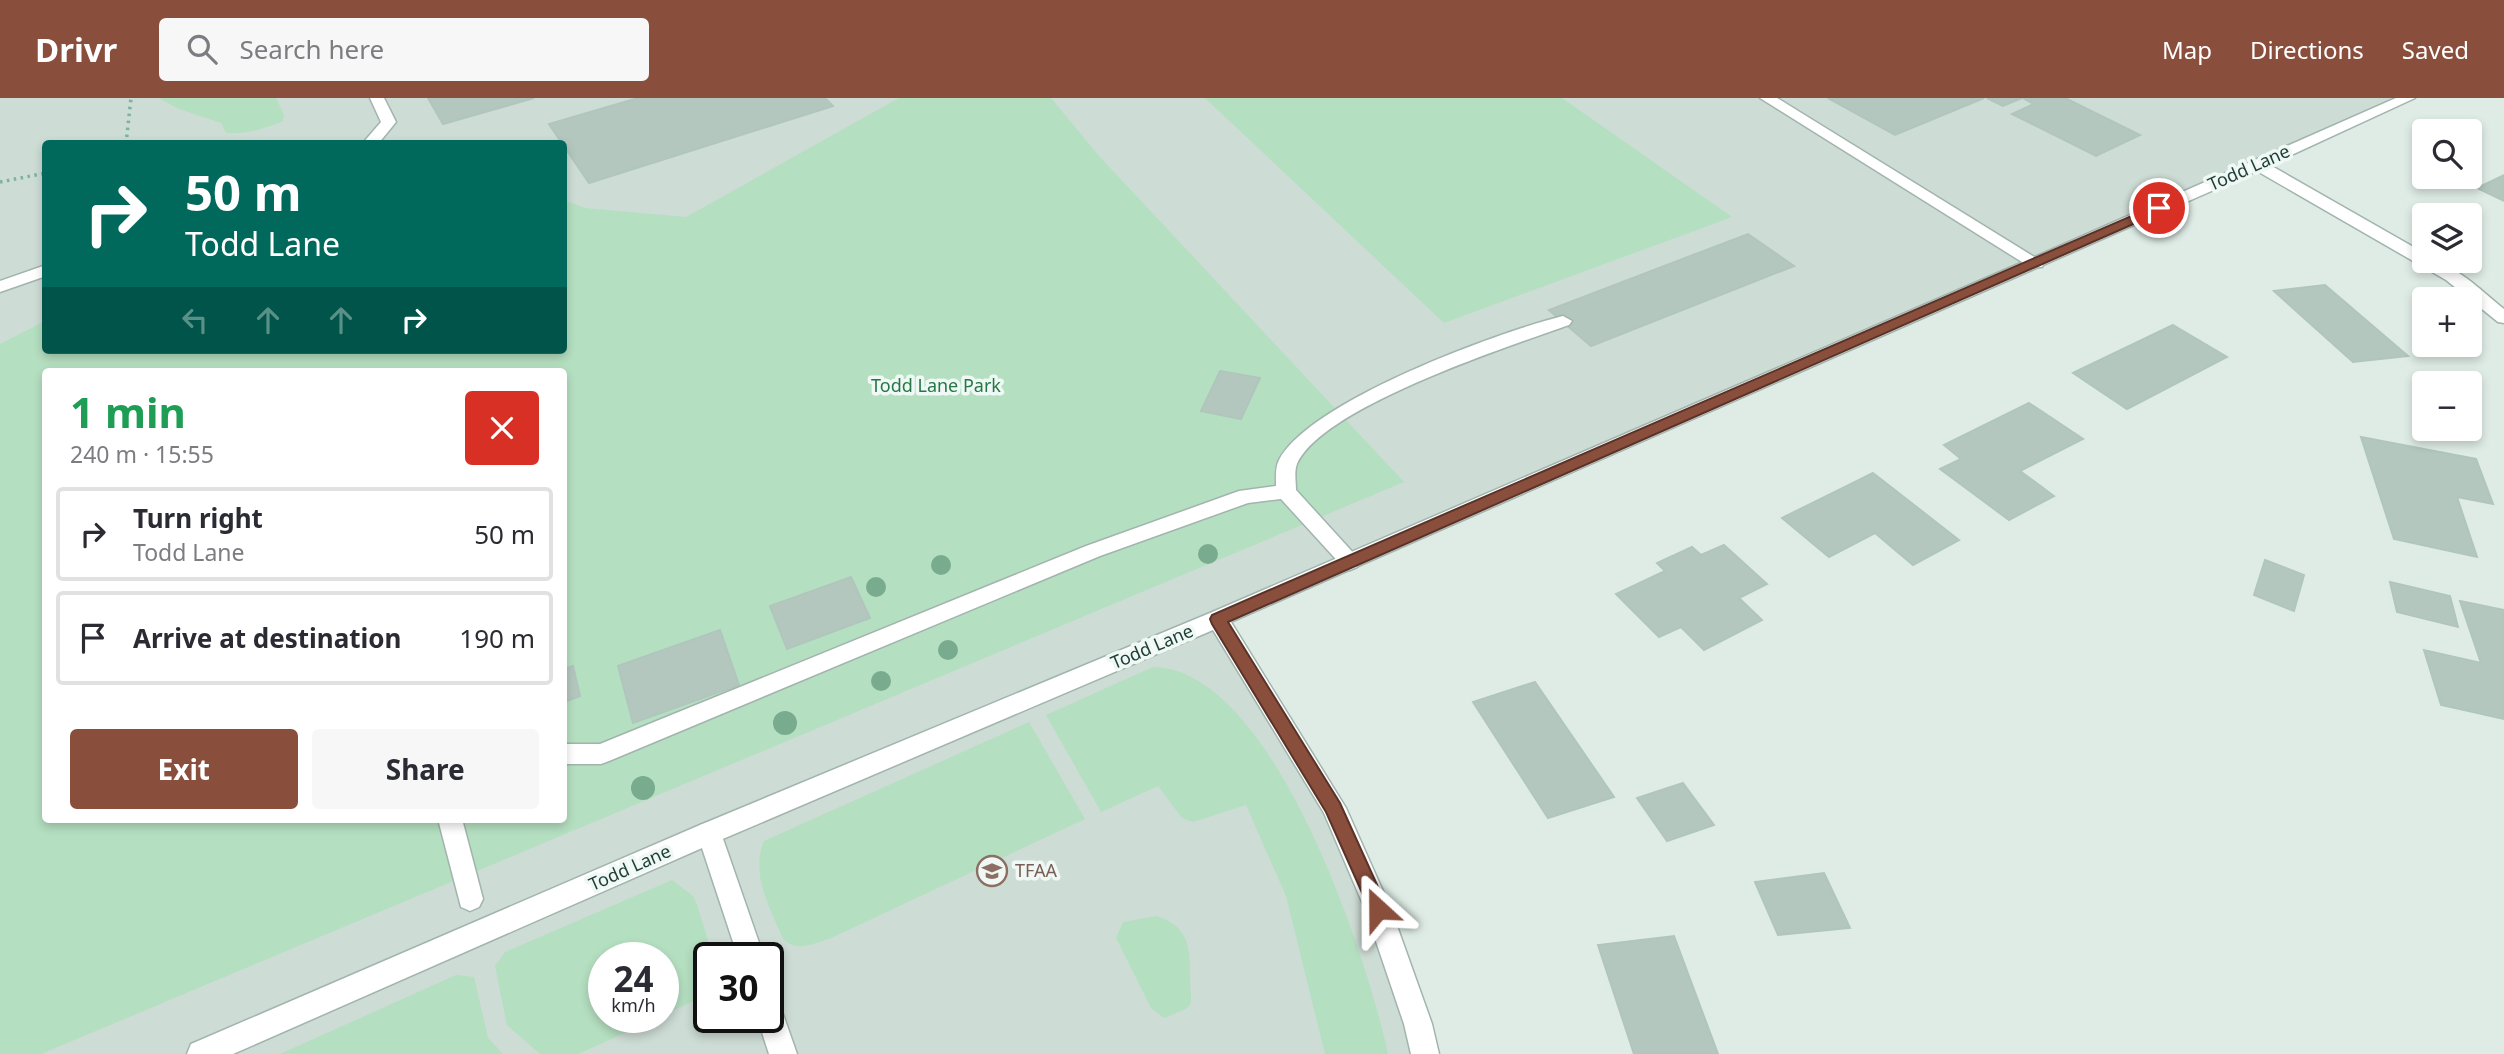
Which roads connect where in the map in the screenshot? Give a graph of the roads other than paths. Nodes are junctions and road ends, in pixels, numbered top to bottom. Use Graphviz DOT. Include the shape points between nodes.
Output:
graph roads {
  1 [pos="377,98"];
  2 [pos="1767,98"];
  3 [pos="2408,98"];
  4 [pos="373,140"];
  5 [pos="2257,164"];
  6 [pos="2412,253"];
  7 [pos="2036,263"];
  8 [pos="42,271"];
  9 [pos="2447,273"];
  10 [pos="0,287"];
  11 [pos="2504,318"];
  12 [pos="1563,321"];
  13 [pos="1286,492"];
  14 [pos="1350,562"];
  15 [pos="1218,619"];
  16 [pos="567,754"];
  17 [pos="451,823"];
  18 [pos="709,833"];
  19 [pos="470,899"];
  20 [pos="746,942"];
  21 [pos="776,1033"];
  22 [pos="201,1054"];
  23 [pos="783,1054"];
  24 [pos="1425,1054"];
  1 -- 4 [label="street" via="389,122"];
  2 -- 7 [label="street"];
  3 -- 5 [label="street, Todd Lane"];
  5 -- 6 [label="street"];
  5 -- 7 [label="street, Todd Lane"];
  7 -- 14 [label="street, Todd Lane"];
  8 -- 10 [label="street"];
  9 -- 11 [label="street"];
  12 -- 13 [label="street" via="1399,383 1314,429 1287,462"];
  13 -- 14 [label="street"];
  13 -- 16 [label="street" via="1245,496 1093,551 601,754"];
  14 -- 15 [label="street, Todd Lane"];
  15 -- 18 [label="street, Todd Lane"];
  15 -- 24 [label="street" via="1334,808 1378,909 1419,1024"];
  17 -- 19 [label="street"];
  18 -- 20 [label="street"];
  18 -- 22 [label="street, Todd Lane"];
  21 -- 23 [label="street"];
}
